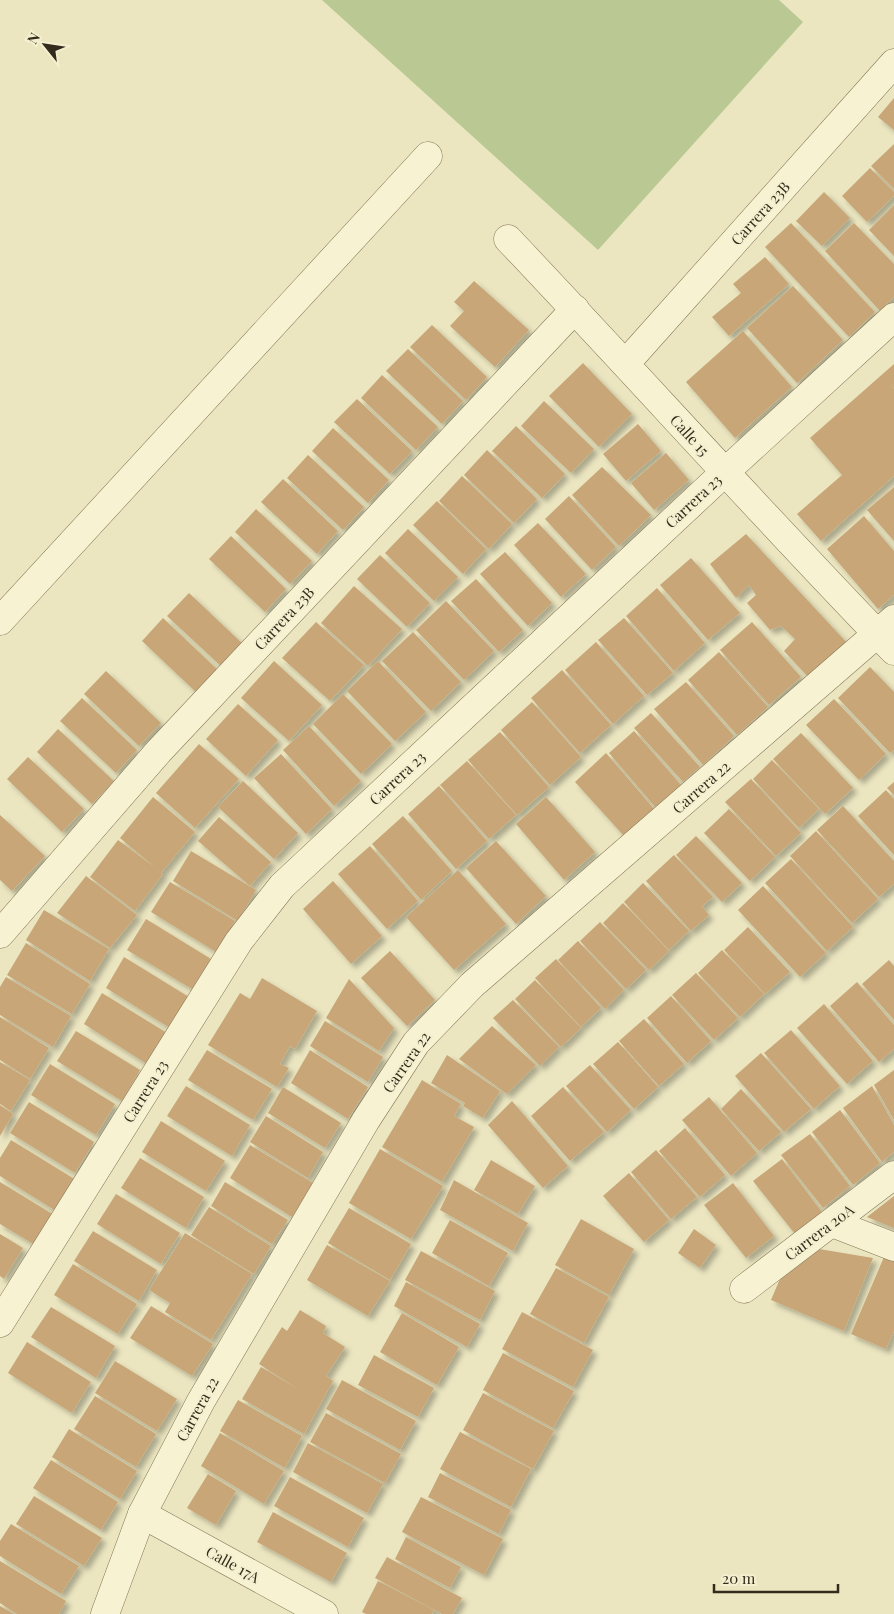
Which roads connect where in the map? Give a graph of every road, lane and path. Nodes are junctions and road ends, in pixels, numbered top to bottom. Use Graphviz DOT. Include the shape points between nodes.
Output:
graph roads {
  1 [pos="894,62"];
  2 [pos="428,156"];
  3 [pos="508,239"];
  4 [pos="575,310"];
  5 [pos="894,317"];
  6 [pos="626,363"];
  7 [pos="724,473"];
  8 [pos="0,622"];
  9 [pos="889,635"];
  10 [pos="4,920"];
  11 [pos="894,1174"];
  12 [pos="832,1223"];
  13 [pos="894,1247"];
  14 [pos="744,1288"];
  15 [pos="0,1323"];
  16 [pos="142,1514"];
  17 [pos="105,1614"];
  18 [pos="324,1614"];
  1 -- 6 [label="street, Carrera 23B"];
  2 -- 8 [label="street"];
  3 -- 4 [label="street, Calle 15"];
  4 -- 6 [label="street, Calle 15"];
  4 -- 10 [label="street, Carrera 23B"];
  5 -- 7 [label="street, Carrera 23"];
  6 -- 7 [label="street, Calle 15"];
  7 -- 9 [label="street, Calle 15"];
  7 -- 15 [label="street, Carrera 23" via="282,886 239,941"];
  9 -- 16 [label="street, Carrera 22" via="472,985 416,1043 366,1120 206,1392"];
  11 -- 12 [label="street, Carrera 20A"];
  12 -- 13 [label="street"];
  12 -- 14 [label="street, Carrera 20A"];
  16 -- 17 [label="street, Carrera 22"];
  16 -- 18 [label="street, Calle 17A"];
}
